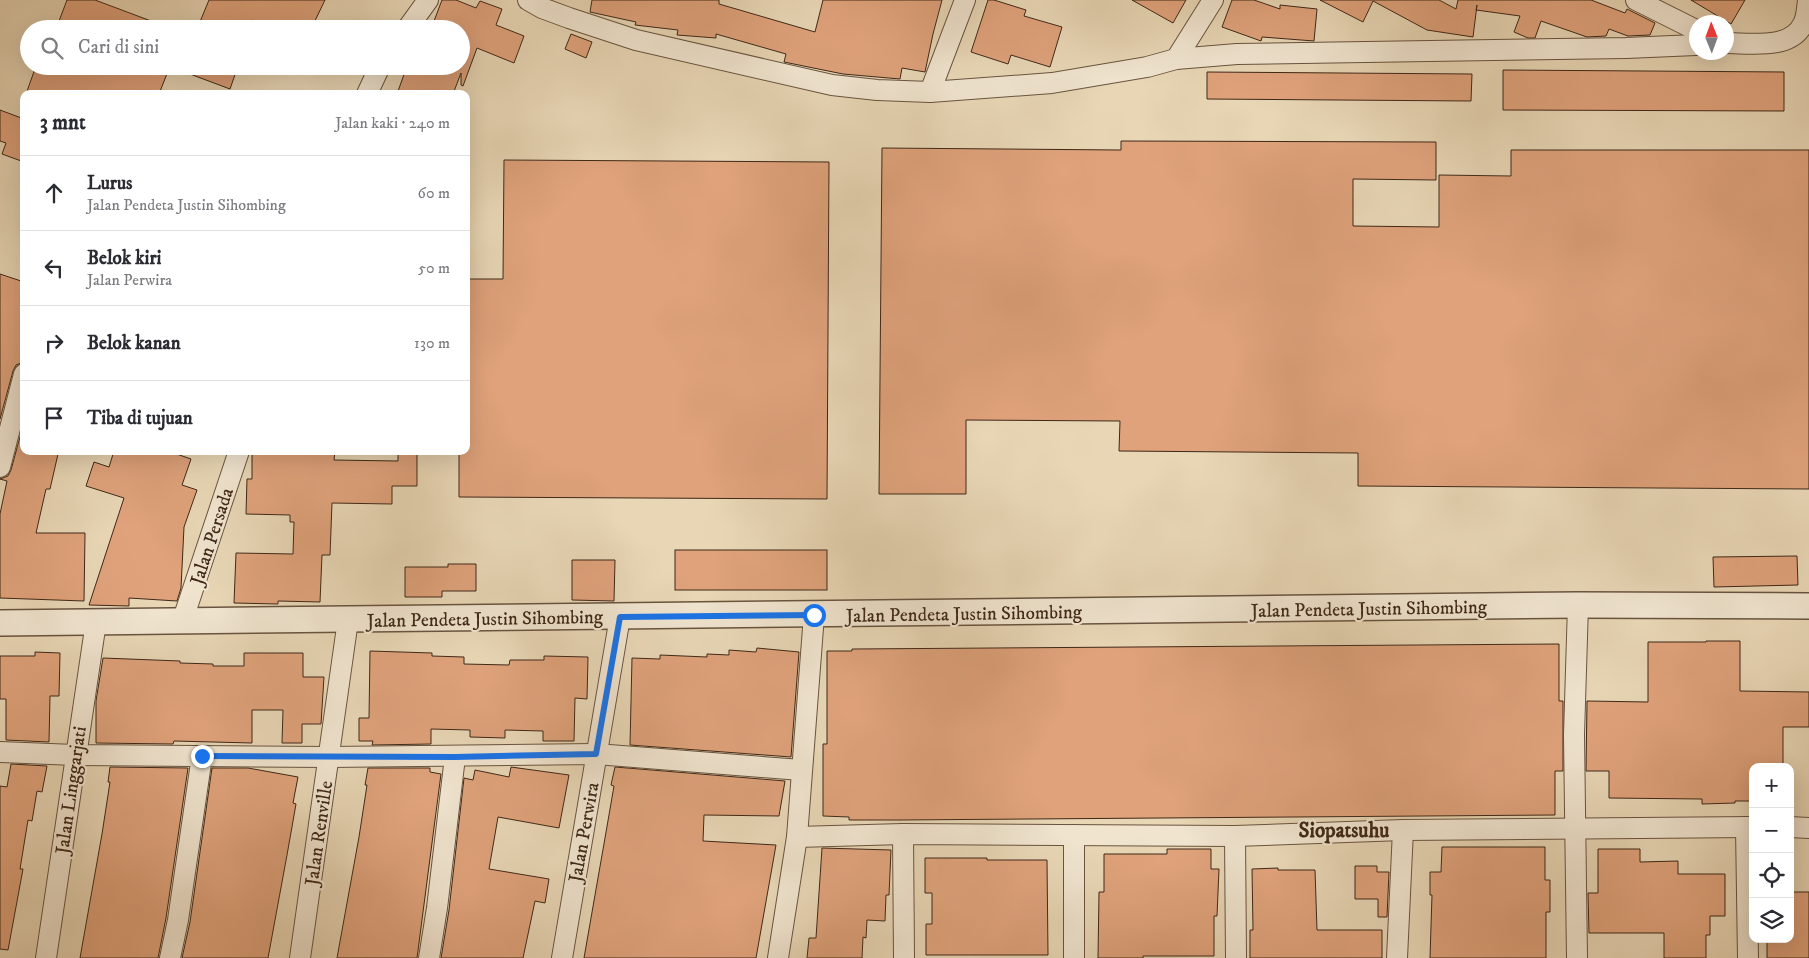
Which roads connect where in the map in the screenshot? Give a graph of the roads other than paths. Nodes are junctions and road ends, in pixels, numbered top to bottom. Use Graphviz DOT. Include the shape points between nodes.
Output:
graph roads {
  1 [pos="428,0"];
  2 [pos="528,0"];
  3 [pos="965,0"];
  4 [pos="1213,0"];
  5 [pos="1636,0"];
  6 [pos="1808,0"];
  7 [pos="414,20"];
  8 [pos="1689,26"];
  9 [pos="1734,43"];
  10 [pos="1689,44"];
  11 [pos="1176,59"];
  12 [pos="376,75"];
  13 [pos="369,90"];
  14 [pos="930,92"];
  15 [pos="20,390"];
  16 [pos="238,455"];
  17 [pos="0,467"];
  18 [pos="1578,605"];
  19 [pos="1809,606"];
  20 [pos="814,615"];
  21 [pos="620,617"];
  22 [pos="348,620"];
  23 [pos="96,622"];
  24 [pos="182,622"];
  25 [pos="0,624"];
  26 [pos="0,752"];
  27 [pos="596,754"];
  28 [pos="75,756"];
  29 [pos="202,756"];
  30 [pos="329,757"];
  31 [pos="455,757"];
  32 [pos="801,770"];
  33 [pos="1749,827"];
  34 [pos="1794,827"];
  35 [pos="1576,828"];
  36 [pos="1809,828"];
  37 [pos="1403,830"];
  38 [pos="903,834"];
  39 [pos="1074,835"];
  40 [pos="1235,836"];
  41 [pos="797,838"];
  42 [pos="46,958"];
  43 [pos="170,958"];
  44 [pos="300,958"];
  45 [pos="429,958"];
  46 [pos="562,958"];
  47 [pos="778,958"];
  48 [pos="904,958"];
  49 [pos="1074,958"];
  50 [pos="1236,958"];
  51 [pos="1397,958"];
  52 [pos="1576,958"];
  53 [pos="1748,958"];
  1 -- 7 [label="street"];
  2 -- 14 [label="street" via="542,8 636,40 832,85"];
  3 -- 14 [label="street"];
  4 -- 11 [label="street"];
  5 -- 8 [label="street"];
  6 -- 9 [label="street" via="1804,22 1797,34 1774,42"];
  10 -- 11 [label="street" via="1237,54"];
  11 -- 14 [label="street" via="1052,82"];
  12 -- 13 [label="street"];
  15 -- 17 [label="street"];
  16 -- 24 [label="street, Jalan Persada"];
  18 -- 19 [label="street, Jalan Pendeta Justin Sihombing"];
  18 -- 20 [label="street, Jalan Pendeta Justin Sihombing"];
  18 -- 35 [label="street" via="1574,735"];
  20 -- 21 [label="street, Jalan Pendeta Justin Sihombing"];
  20 -- 32 [label="street"];
  21 -- 22 [label="street, Jalan Pendeta Justin Sihombing"];
  21 -- 27 [label="street, Jalan Perwira"];
  22 -- 24 [label="street, Jalan Pendeta Justin Sihombing"];
  22 -- 30 [label="street, Jalan Renville"];
  23 -- 24 [label="street, Jalan Pendeta Justin Sihombing"];
  23 -- 25 [label="street, Jalan Pendeta Justin Sihombing"];
  23 -- 28 [label="street, Jalan Linggarjati"];
  26 -- 28 [label="street"];
  27 -- 31 [label="street"];
  27 -- 32 [label="street"];
  27 -- 46 [label="street, Jalan Perwira"];
  28 -- 29 [label="street"];
  28 -- 42 [label="street, Jalan Linggarjati"];
  29 -- 30 [label="street"];
  29 -- 43 [label="street"];
  30 -- 31 [label="street"];
  30 -- 44 [label="street, Jalan Renville"];
  31 -- 45 [label="street" via="438,908"];
  32 -- 41 [label="street"];
  33 -- 35 [label="street"];
  33 -- 53 [label="street"];
  34 -- 36 [label="street"];
  35 -- 37 [label="street"];
  35 -- 52 [label="street"];
  37 -- 40 [label="street"];
  37 -- 51 [label="street"];
  38 -- 39 [label="street"];
  38 -- 41 [label="street"];
  38 -- 48 [label="street"];
  39 -- 40 [label="street"];
  39 -- 49 [label="street"];
  40 -- 50 [label="street"];
  41 -- 47 [label="street"];
}
